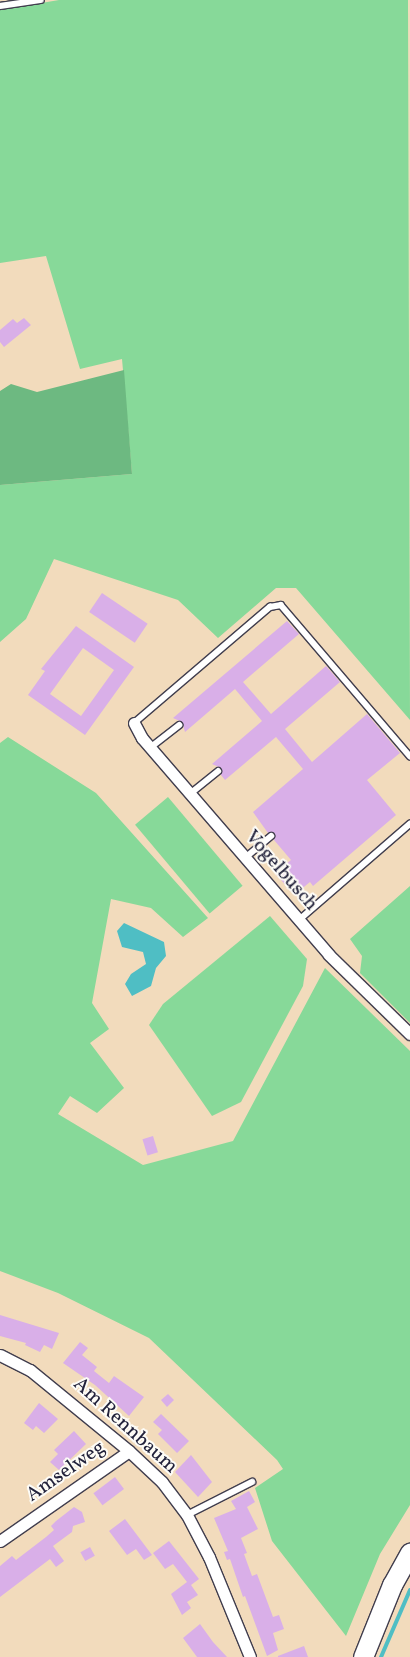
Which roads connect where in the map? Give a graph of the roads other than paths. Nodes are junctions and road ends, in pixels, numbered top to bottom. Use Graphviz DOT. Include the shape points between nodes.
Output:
graph roads {
  1 [pos="41,0"];
  2 [pos="0,6"];
  3 [pos="134,723"];
  4 [pos="178,725"];
  5 [pos="150,748"];
  6 [pos="410,756"];
  7 [pos="218,771"];
  8 [pos="190,794"];
  9 [pos="410,824"];
  10 [pos="271,836"];
  11 [pos="245,858"];
  12 [pos="299,920"];
  13 [pos="410,1034"];
  14 [pos="0,1355"];
  15 [pos="130,1450"];
  16 [pos="252,1482"];
  17 [pos="187,1515"];
  18 [pos="0,1541"];
  19 [pos="410,1553"];
  20 [pos="250,1657"];
  21 [pos="363,1657"];
  1 -- 2 [label="lane"];
  3 -- 5 [label="street, Vogelbusch"];
  3 -- 6 [label="lane" via="270,607 281,605"];
  4 -- 5 [label="lane"];
  5 -- 8 [label="street, Vogelbusch"];
  7 -- 8 [label="lane"];
  8 -- 11 [label="street, Vogelbusch"];
  9 -- 12 [label="lane"];
  10 -- 11 [label="lane"];
  11 -- 12 [label="street, Vogelbusch"];
  12 -- 13 [label="street, Vogelbusch" via="329,955"];
  14 -- 15 [label="street, Am Rennbaum" via="30,1370"];
  15 -- 17 [label="street, Am Rennbaum" via="162,1482"];
  15 -- 18 [label="street, Amselweg"];
  16 -- 17 [label="lane"];
  17 -- 20 [label="street, Am Rennbaum" via="209,1557"];
  19 -- 21 [label="main road" via="388,1593"];
}
